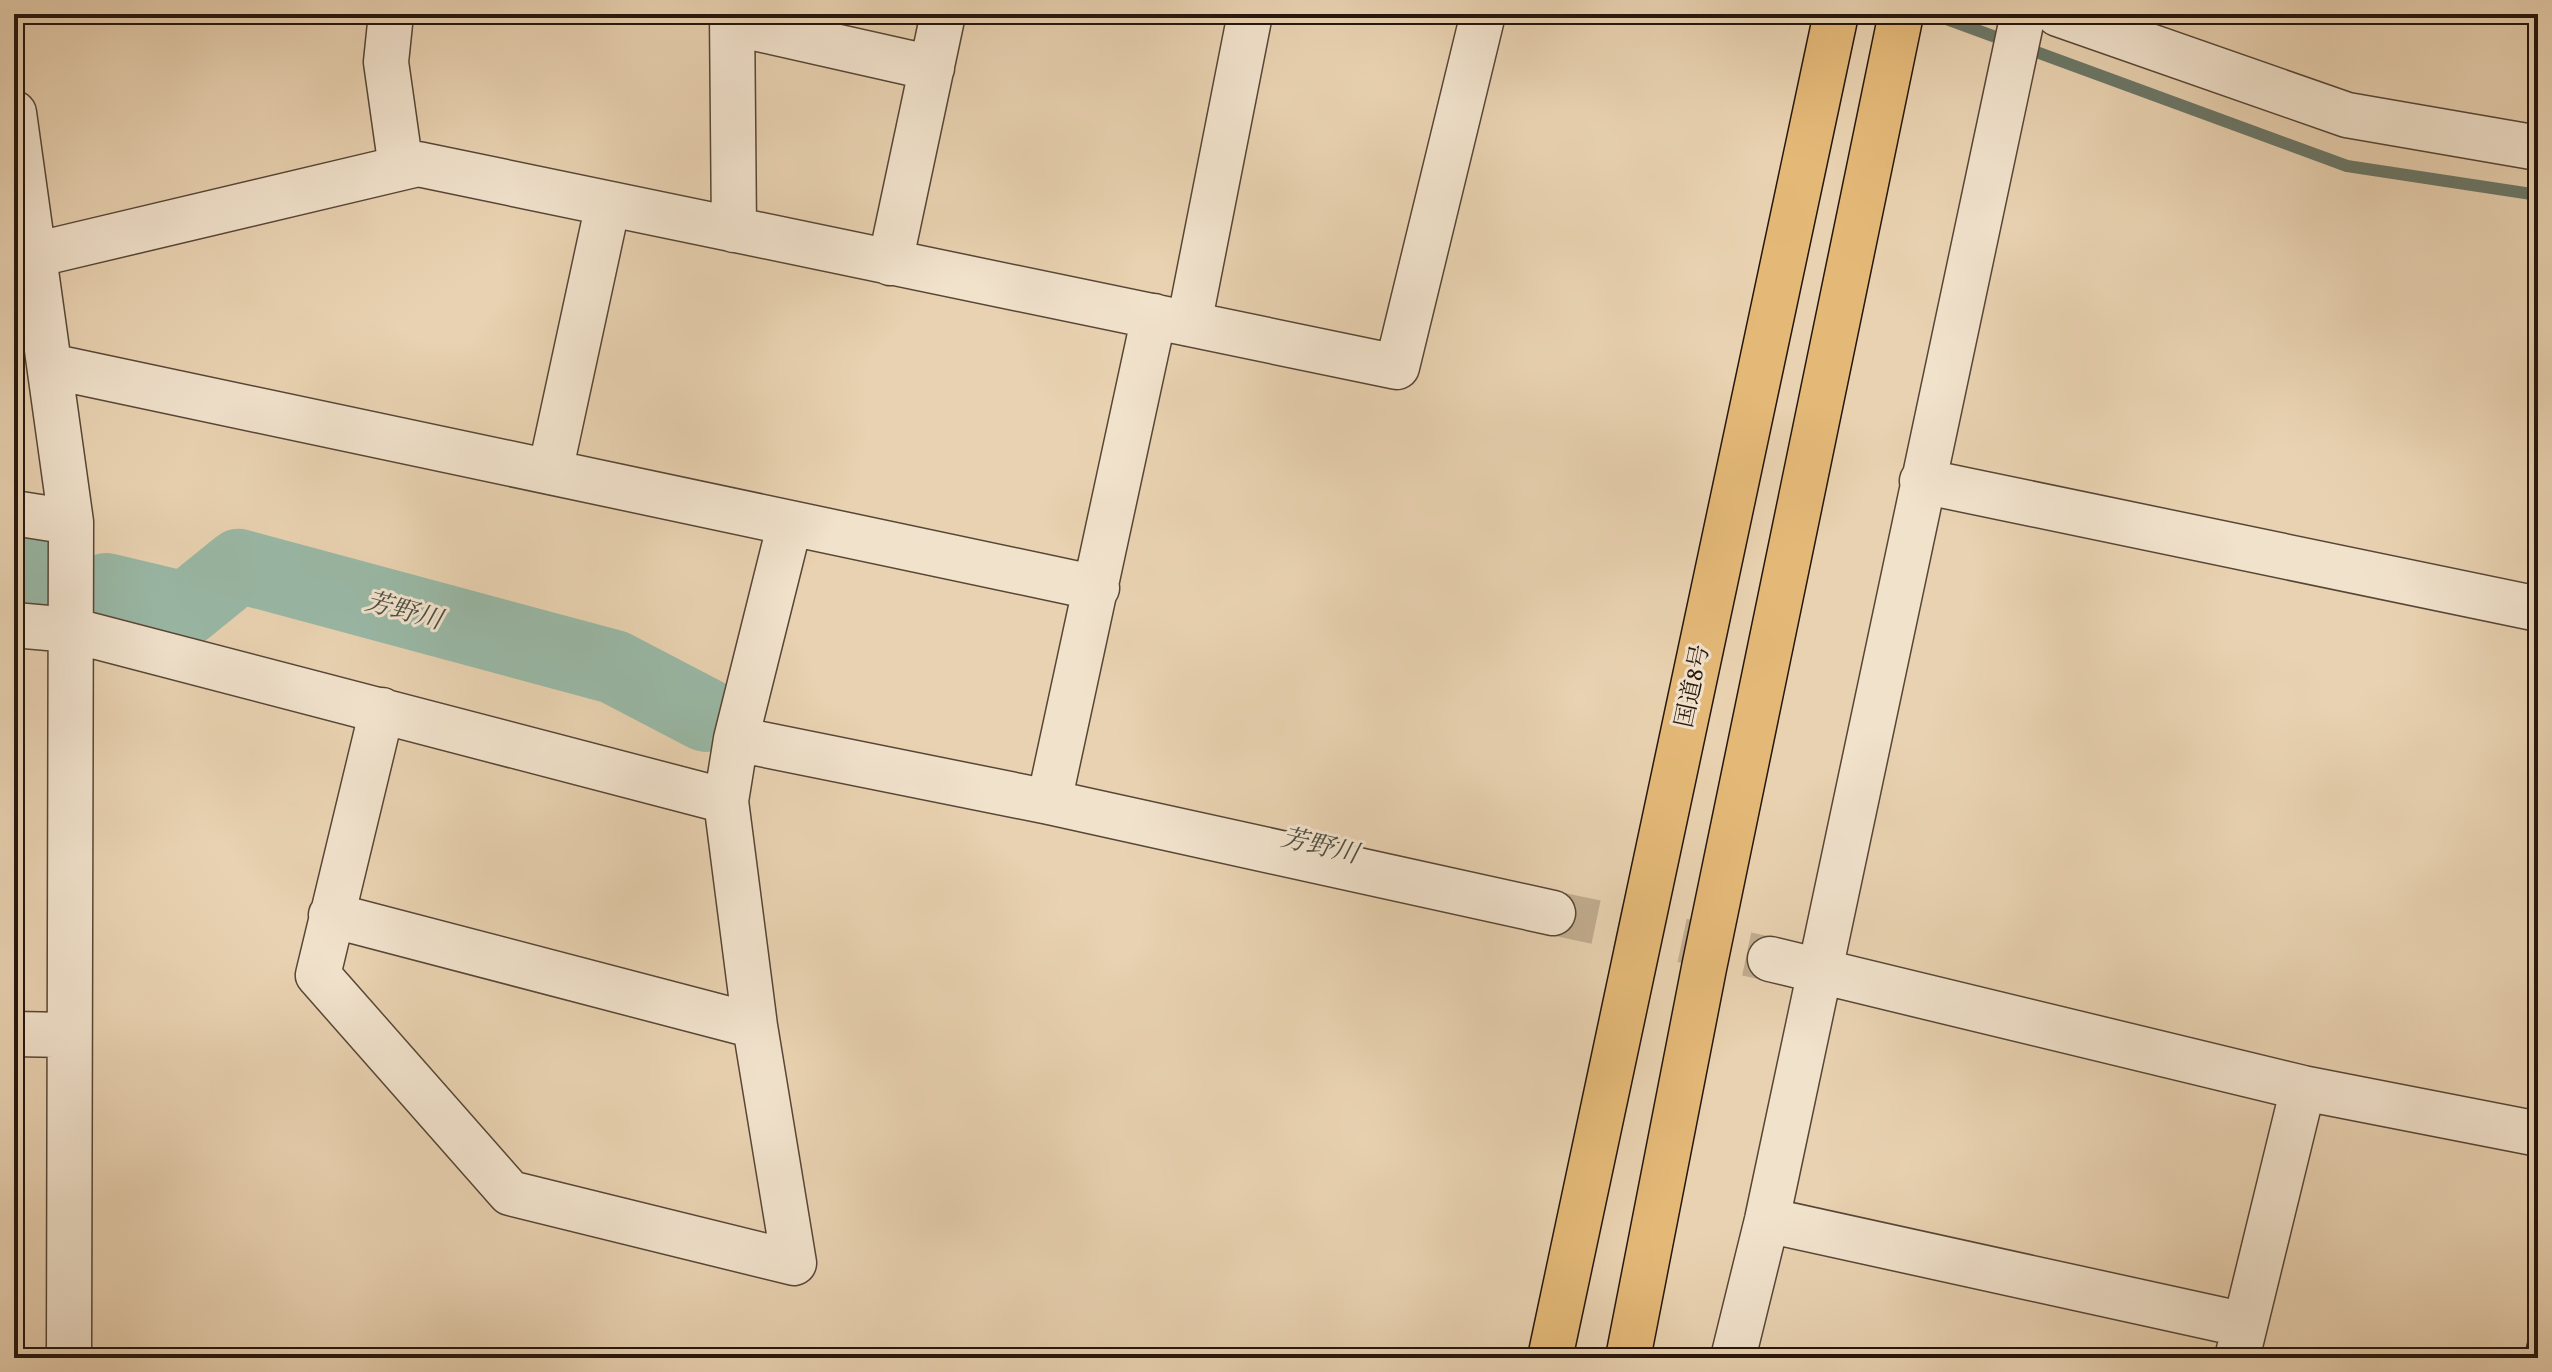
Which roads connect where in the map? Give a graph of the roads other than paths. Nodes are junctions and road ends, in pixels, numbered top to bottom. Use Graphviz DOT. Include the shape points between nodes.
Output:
graph roads {
  1 [pos="391,14"];
  2 [pos="943,14"];
  3 [pos="1250,14"];
  4 [pos="1483,14"];
  5 [pos="1836,14"];
  6 [pos="2023,14"];
  7 [pos="2058,14"];
  8 [pos="1900,18"];
  9 [pos="732,19"];
  10 [pos="932,68"];
  11 [pos="14,113"];
  12 [pos="2538,148"];
  13 [pos="401,168"];
  14 [pos="608,204"];
  15 [pos="734,230"];
  16 [pos="34,255"];
  17 [pos="890,263"];
  18 [pos="1172,320"];
  19 [pos="50,366"];
  20 [pos="550,472"];
  21 [pos="1922,481"];
  22 [pos="14,513"];
  23 [pos="71,522"];
  24 [pos="790,523"];
  25 [pos="1097,588"];
  26 [pos="2538,609"];
  27 [pos="14,625"];
  28 [pos="71,630"];
  29 [pos="382,710"];
  30 [pos="736,739"];
  31 [pos="726,801"];
  32 [pos="1049,802"];
  33 [pos="1553,913"];
  34 [pos="331,915"];
  35 [pos="1770,959"];
  36 [pos="1818,972"];
  37 [pos="755,1026"];
  38 [pos="14,1034"];
  39 [pos="68,1035"];
  40 [pos="2303,1088"];
  41 [pos="2538,1134"];
  42 [pos="1767,1220"];
  43 [pos="2241,1341"];
  44 [pos="69,1358"];
  45 [pos="1550,1358"];
  46 [pos="1628,1358"];
  47 [pos="1733,1358"];
  1 -- 13 [label="street" via="386,62"];
  2 -- 10 [label="street"];
  3 -- 18 [label="street"];
  4 -- 18 [label="street" via="1397,367"];
  5 -- 45 [label="highway, 国道8号"];
  6 -- 21 [label="street"];
  7 -- 12 [label="street" via="2347,115"];
  8 -- 46 [label="highway"];
  9 -- 10 [label="street"];
  9 -- 15 [label="street"];
  10 -- 17 [label="street"];
  11 -- 16 [label="street"];
  13 -- 14 [label="street" via="418,164"];
  13 -- 16 [label="street"];
  14 -- 15 [label="street"];
  14 -- 20 [label="street"];
  15 -- 17 [label="street"];
  16 -- 19 [label="street"];
  17 -- 18 [label="street"];
  18 -- 25 [label="street"];
  19 -- 20 [label="street"];
  19 -- 23 [label="street"];
  20 -- 24 [label="street"];
  21 -- 26 [label="street"];
  21 -- 36 [label="street"];
  22 -- 23 [label="street"];
  23 -- 28 [label="street"];
  24 -- 25 [label="street"];
  24 -- 30 [label="street"];
  25 -- 32 [label="street"];
  27 -- 28 [label="street"];
  28 -- 29 [label="street"];
  28 -- 39 [label="street"];
  29 -- 31 [label="street"];
  29 -- 34 [label="street"];
  30 -- 31 [label="street"];
  30 -- 32 [label="street"];
  31 -- 37 [label="street"];
  32 -- 33 [label="street"];
  34 -- 37 [label="street"];
  34 -- 37 [label="street" via="318,975 510,1193 794,1263"];
  35 -- 36 [label="street"];
  36 -- 40 [label="street"];
  36 -- 42 [label="street"];
  38 -- 39 [label="street"];
  39 -- 44 [label="street"];
  40 -- 41 [label="street"];
  40 -- 43 [label="street"];
  42 -- 43 [label="street"];
  42 -- 47 [label="street"];
}
